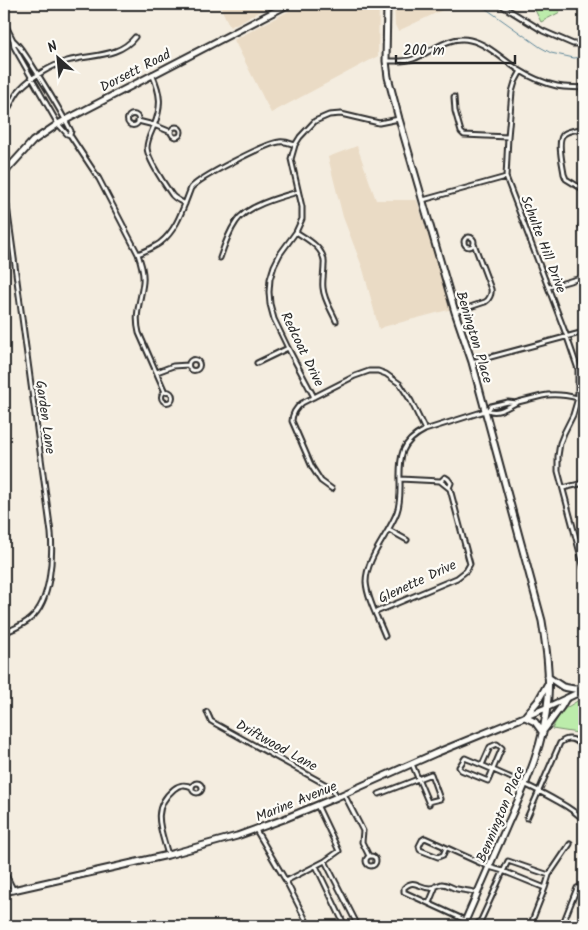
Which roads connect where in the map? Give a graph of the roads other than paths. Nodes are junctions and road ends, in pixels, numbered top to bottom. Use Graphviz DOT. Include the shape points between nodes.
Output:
graph roads {
  1 [pos="289,4"];
  2 [pos="387,4"];
  3 [pos="499,4"];
  4 [pos="4,22"];
  5 [pos="135,37"];
  6 [pos="13,40"];
  7 [pos="584,44"];
  8 [pos="386,61"];
  9 [pos="521,71"];
  10 [pos="38,74"];
  11 [pos="152,74"];
  12 [pos="32,79"];
  13 [pos="584,88"];
  14 [pos="454,96"];
  15 [pos="4,112"];
  16 [pos="65,119"];
  17 [pos="399,119"];
  18 [pos="138,121"];
  19 [pos="58,124"];
  20 [pos="154,125"];
  21 [pos="584,128"];
  22 [pos="171,132"];
  23 [pos="70,135"];
  24 [pos="508,137"];
  25 [pos="295,145"];
  26 [pos="4,173"];
  27 [pos="506,177"];
  28 [pos="4,184"];
  29 [pos="584,190"];
  30 [pos="298,192"];
  31 [pos="422,200"];
  32 [pos="185,204"];
  33 [pos="584,220"];
  34 [pos="581,226"];
  35 [pos="296,232"];
  36 [pos="474,244"];
  37 [pos="138,254"];
  38 [pos="220,258"];
  39 [pos="584,277"];
  40 [pos="548,287"];
  41 [pos="455,312"];
  42 [pos="336,321"];
  43 [pos="584,332"];
  44 [pos="567,337"];
  45 [pos="288,348"];
  46 [pos="472,362"];
  47 [pos="257,364"];
  48 [pos="188,365"];
  49 [pos="157,372"];
  50 [pos="165,392"];
  51 [pos="314,397"];
  52 [pos="578,398"];
  53 [pos="487,410"];
  54 [pos="425,430"];
  55 [pos="400,479"];
  56 [pos="441,481"];
  57 [pos="584,483"];
  58 [pos="449,488"];
  59 [pos="563,488"];
  60 [pos="332,489"];
  61 [pos="389,530"];
  62 [pos="584,538"];
  63 [pos="407,540"];
  64 [pos="577,540"];
  65 [pos="584,568"];
  66 [pos="376,612"];
  67 [pos="4,633"];
  68 [pos="386,636"];
  69 [pos="548,680"];
  70 [pos="583,690"];
  71 [pos="565,699"];
  72 [pos="584,701"];
  73 [pos="546,708"];
  74 [pos="207,712"];
  75 [pos="525,717"];
  76 [pos="543,733"];
  77 [pos="584,748"];
  78 [pos="412,764"];
  79 [pos="482,765"];
  80 [pos="494,770"];
  81 [pos="418,778"];
  82 [pos="525,784"];
  83 [pos="192,787"];
  84 [pos="539,790"];
  85 [pos="344,794"];
  86 [pos="379,794"];
  87 [pos="337,797"];
  88 [pos="317,805"];
  89 [pos="527,818"];
  90 [pos="584,822"];
  91 [pos="256,830"];
  92 [pos="570,844"];
  93 [pos="446,848"];
  94 [pos="168,855"];
  95 [pos="369,856"];
  96 [pos="325,861"];
  97 [pos="316,866"];
  98 [pos="489,867"];
  99 [pos="503,871"];
  100 [pos="4,872"];
  101 [pos="549,875"];
  102 [pos="286,881"];
  103 [pos="584,885"];
  104 [pos="436,886"];
  105 [pos="545,888"];
  106 [pos="13,889"];
  107 [pos="4,892"];
  108 [pos="477,893"];
  109 [pos="429,903"];
  110 [pos="465,920"];
  111 [pos="309,926"];
  112 [pos="345,926"];
  113 [pos="358,926"];
  114 [pos="463,926"];
  115 [pos="475,926"];
  116 [pos="530,926"];
  117 [pos="562,926"];
  1 -- 11 [label="main road, Dorsett Road"];
  2 -- 8 [label="main road, Benington Place"];
  3 -- 7 [label="street" via="543,31 573,44"];
  4 -- 6 [label="street"];
  5 -- 10 [label="street" via="129,45 111,53 68,60"];
  6 -- 10 [label="street"];
  6 -- 12 [label="street"];
  8 -- 9 [label="street" via="406,61 459,38 480,43"];
  8 -- 17 [label="main road, Benington Place"];
  9 -- 13 [label="street" via="558,86"];
  9 -- 24 [label="street, Schulte Hill Drive" via="512,92"];
  10 -- 12 [label="street"];
  10 -- 16 [label="street"];
  11 -- 16 [label="main road, Dorsett Road"];
  11 -- 20 [label="street" via="160,101"];
  12 -- 15 [label="street" via="20,88"];
  12 -- 19 [label="street"];
  13 -- 21 [label="street"];
  14 -- 24 [label="street" via="455,111 464,135"];
  16 -- 19 [label="main road, Dorsett Road"];
  16 -- 23 [label="street"];
  17 -- 25 [label="street" via="379,123 341,114 329,115 315,121"];
  17 -- 31 [label="main road, Benington Place"];
  18 -- 20 [label="street"];
  19 -- 23 [label="street"];
  19 -- 26 [label="main road, Dorsett Road" via="32,141"];
  20 -- 22 [label="street"];
  20 -- 32 [label="street" via="148,140 149,155 174,197"];
  21 -- 29 [label="street" via="565,133 560,142 566,179"];
  23 -- 37 [label="street" via="100,179"];
  24 -- 27 [label="street, Schulte Hill Drive"];
  25 -- 30 [label="street, Redcoat Drive" via="291,159"];
  25 -- 32 [label="street" via="280,142 264,146 204,177 191,188"];
  27 -- 31 [label="street"];
  27 -- 40 [label="street, Schulte Hill Drive"];
  28 -- 67 [label="street, Garden Lane" via="52,549 42,603 35,615"];
  30 -- 35 [label="street, Redcoat Drive" via="302,219"];
  30 -- 38 [label="street" via="268,201 242,216 236,222"];
  31 -- 41 [label="main road, Benington Place"];
  32 -- 37 [label="street" via="170,233 159,244"];
  33 -- 34 [label="street"];
  35 -- 42 [label="street" via="321,252 325,262 322,287"];
  35 -- 45 [label="street, Redcoat Drive" via="274,266 269,292 274,319"];
  36 -- 41 [label="street" via="492,293 487,301"];
  37 -- 49 [label="street" via="144,280 136,322"];
  39 -- 40 [label="street"];
  40 -- 44 [label="street, Schulte Hill Drive"];
  41 -- 46 [label="main road, Benington Place"];
  43 -- 44 [label="street"];
  44 -- 46 [label="street"];
  44 -- 52 [label="street, Schulte Hill Drive" via="578,369"];
  45 -- 47 [label="street"];
  45 -- 51 [label="street, Redcoat Drive"];
  46 -- 53 [label="main road, Benington Place"];
  48 -- 49 [label="street"];
  49 -- 50 [label="street"];
  51 -- 54 [label="street" via="355,376 378,371 400,384"];
  51 -- 60 [label="street, Redcoat Drive" via="297,408 292,421 320,481"];
  52 -- 53 [label="street" via="560,394 544,396 491,406"];
  52 -- 59 [label="street, Schulte Hill Drive" via="560,443 558,471"];
  53 -- 54 [label="street"];
  53 -- 69 [label="main road, Benington Place" via="542,621"];
  54 -- 55 [label="street" via="406,445"];
  55 -- 56 [label="street"];
  55 -- 61 [label="street" via="399,503"];
  56 -- 58 [label="street"];
  56 -- 58 [label="street" via="448,479 451,483"];
  57 -- 59 [label="street"];
  58 -- 66 [label="street, Glenette Drive" via="469,557 466,571 457,578"];
  59 -- 64 [label="street, Schulte Hill Drive"];
  61 -- 63 [label="street"];
  61 -- 66 [label="street" via="371,560 367,576 366,584"];
  62 -- 64 [label="street"];
  64 -- 65 [label="street, Schulte Hill Drive"];
  66 -- 68 [label="street"];
  69 -- 70 [label="main road"];
  69 -- 73 [label="main road, Benington Place"];
  69 -- 75 [label="main road" via="538,701"];
  70 -- 71 [label="main road, Marine Avenue"];
  70 -- 72 [label="street"];
  71 -- 73 [label="main road, Marine Avenue"];
  71 -- 76 [label="main road"];
  73 -- 75 [label="main road, Marine Avenue"];
  73 -- 76 [label="main road, Bennington Place"];
  74 -- 87 [label="street, Driftwood Lane" via="211,721 332,788"];
  75 -- 76 [label="main road" via="535,722"];
  75 -- 78 [label="main road, Marine Avenue"];
  76 -- 82 [label="main road, Bennington Place"];
  77 -- 84 [label="street, Bennington Place" via="574,739 562,742"];
  78 -- 81 [label="street"];
  78 -- 85 [label="main road, Marine Avenue"];
  79 -- 80 [label="street"];
  79 -- 80 [label="street" via="490,746 497,744 502,748"];
  79 -- 80 [label="street" via="465,758 459,768 488,781"];
  80 -- 82 [label="street"];
  81 -- 81 [label="street" via="428,803 440,799 431,774"];
  81 -- 86 [label="street"];
  82 -- 84 [label="street"];
  82 -- 98 [label="main road, Bennington Place"];
  83 -- 94 [label="street" via="177,787 162,802 159,818"];
  84 -- 89 [label="street, Bennington Place"];
  84 -- 90 [label="street" via="568,807"];
  85 -- 87 [label="main road, Marine Avenue"];
  85 -- 95 [label="street" via="363,831 362,842"];
  87 -- 88 [label="main road, Marine Avenue"];
  88 -- 91 [label="main road, Marine Avenue"];
  88 -- 96 [label="street" via="340,851"];
  91 -- 94 [label="main road, Marine Avenue"];
  91 -- 102 [label="street"];
  92 -- 101 [label="street"];
  93 -- 93 [label="street" via="424,838 418,846 420,850 438,857"];
  93 -- 98 [label="street"];
  94 -- 106 [label="main road, Marine Avenue"];
  96 -- 97 [label="street"];
  96 -- 113 [label="street"];
  97 -- 102 [label="street"];
  97 -- 112 [label="street"];
  98 -- 99 [label="street"];
  98 -- 108 [label="main road, Bennington Place"];
  99 -- 101 [label="street, Bennington Place" via="508,861"];
  99 -- 105 [label="street"];
  99 -- 115 [label="street, Bennington Place" via="481,920"];
  100 -- 106 [label="street"];
  101 -- 105 [label="street"];
  102 -- 111 [label="street"];
  103 -- 117 [label="street" via="577,888"];
  104 -- 108 [label="street" via="441,884"];
  104 -- 109 [label="street"];
  104 -- 109 [label="street" via="426,888 412,883 404,888 404,892"];
  105 -- 116 [label="street"];
  106 -- 107 [label="main road, Marine Avenue"];
  108 -- 110 [label="main road, Bennington Place"];
  109 -- 110 [label="street"];
  110 -- 114 [label="main road, Bennington Place"];
}
